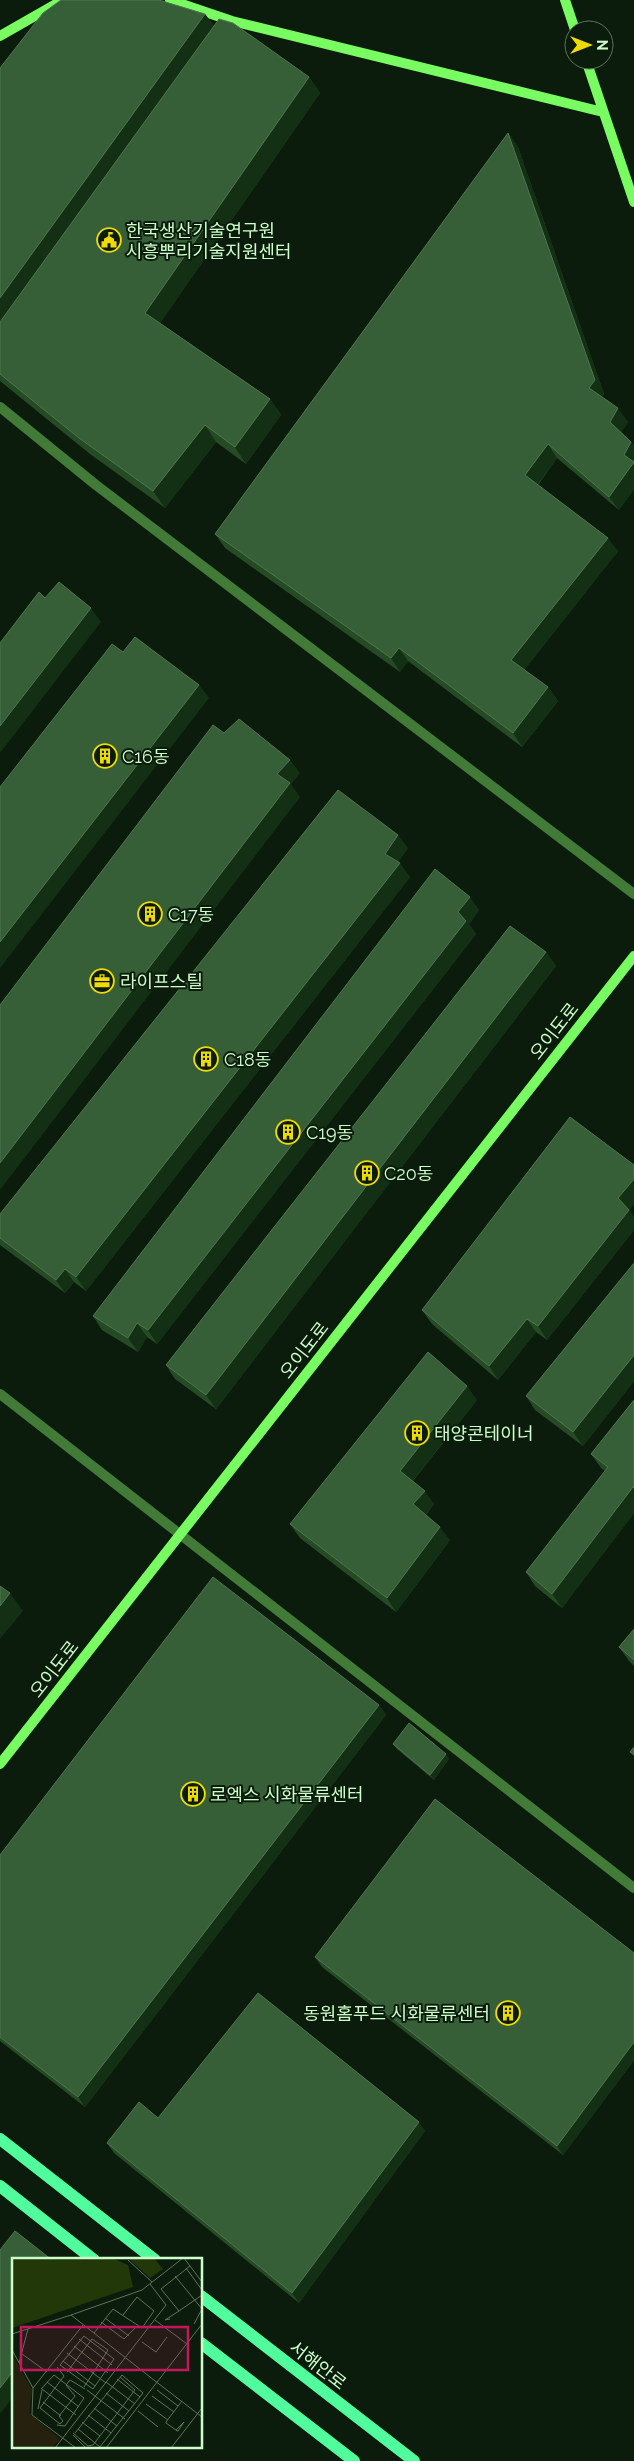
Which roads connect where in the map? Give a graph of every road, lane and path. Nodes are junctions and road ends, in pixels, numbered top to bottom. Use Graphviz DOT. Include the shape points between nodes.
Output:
graph roads {
  1 [pos="63,0"];
  2 [pos="170,0"];
  3 [pos="565,0"];
  4 [pos="572,20"];
  5 [pos="0,36"];
  6 [pos="589,70"];
  7 [pos="603,112"];
  8 [pos="634,202"];
  9 [pos="0,407"];
  10 [pos="634,894"];
  11 [pos="634,956"];
  12 [pos="0,1394"];
  13 [pos="181,1534"];
  14 [pos="0,1764"];
  15 [pos="634,1888"];
  16 [pos="0,2139"];
  17 [pos="0,2186"];
  18 [pos="91,2258"];
  19 [pos="152,2258"];
  20 [pos="202,2297"];
  21 [pos="202,2344"];
  22 [pos="354,2461"];
  23 [pos="414,2461"];
  1 -- 5 [label="main road"];
  2 -- 7 [label="main road" via="229,25"];
  3 -- 4 [label="main road"];
  6 -- 7 [label="main road"];
  7 -- 8 [label="main road"];
  9 -- 10 [label="street" via="96,485"];
  11 -- 13 [label="main road, 오이도로"];
  12 -- 13 [label="street"];
  13 -- 14 [label="main road, 오이도로"];
  13 -- 15 [label="street"];
  16 -- 19 [label="main road"];
  17 -- 18 [label="main road"];
  20 -- 23 [label="main road, 서해안로"];
  21 -- 22 [label="main road"];
}
